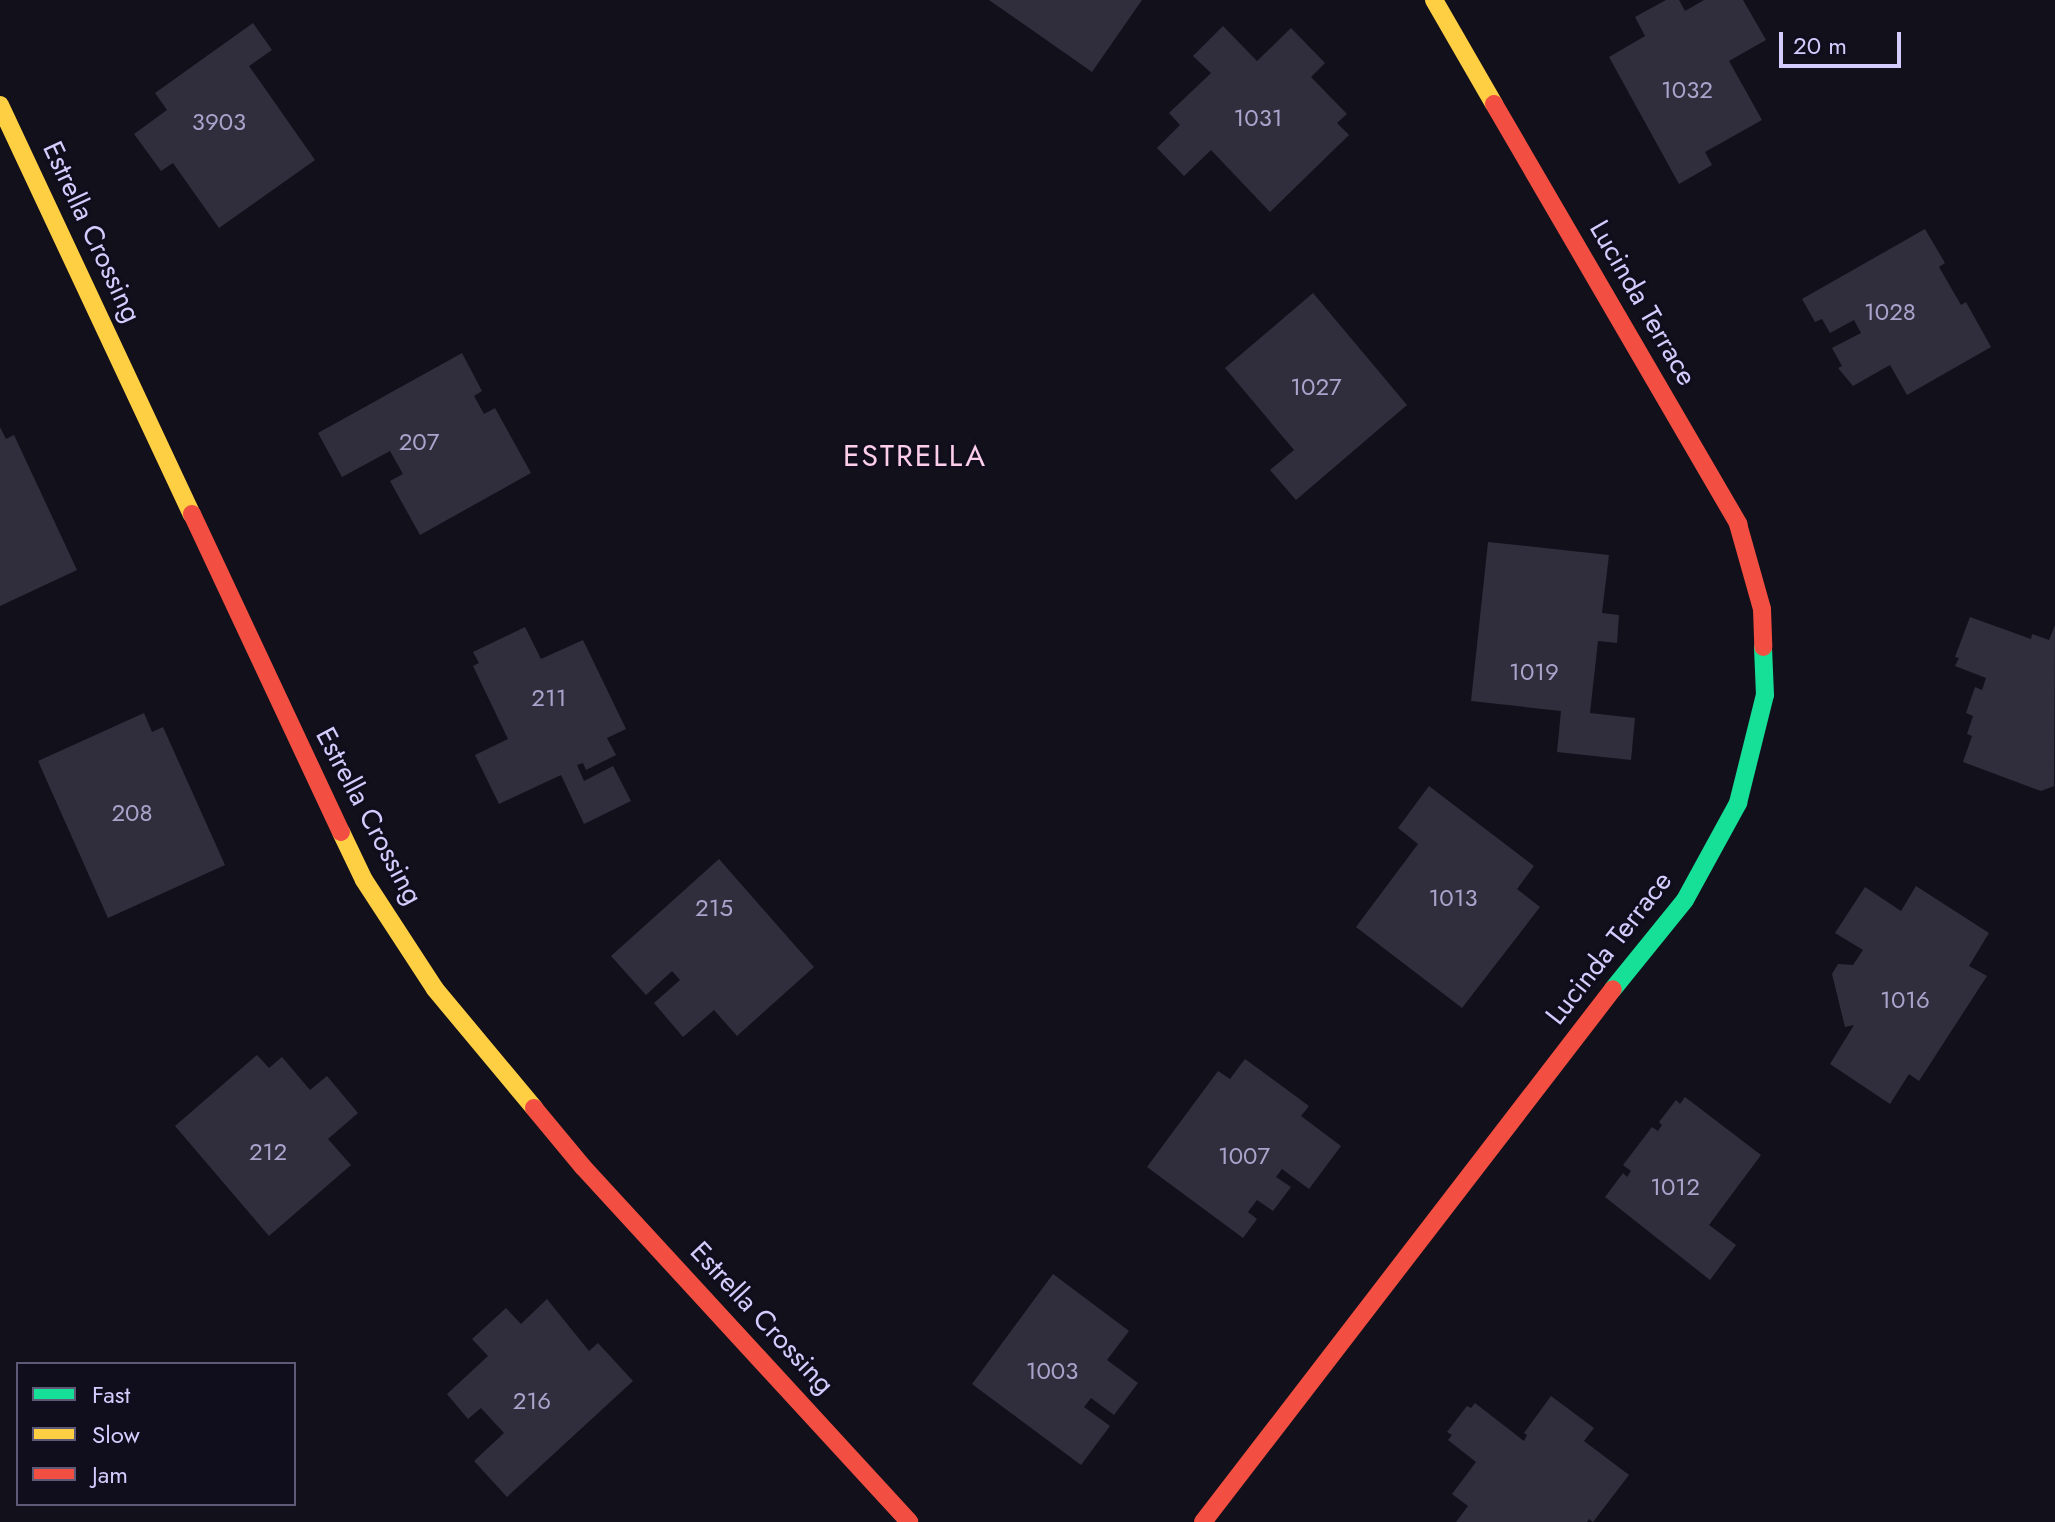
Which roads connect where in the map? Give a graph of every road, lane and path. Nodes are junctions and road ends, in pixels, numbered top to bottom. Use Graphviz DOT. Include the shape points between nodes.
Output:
graph roads {
  1 [pos="1434,0"];
  2 [pos="0,105"];
  3 [pos="909,1522"];
  4 [pos="1203,1522"];
  1 -- 4 [label="street, Lucinda Terrace" via="1738,524 1762,609 1765,695 1738,803 1685,900"];
  2 -- 3 [label="street, Estrella Crossing" via="364,880 435,989 583,1167"];
}
